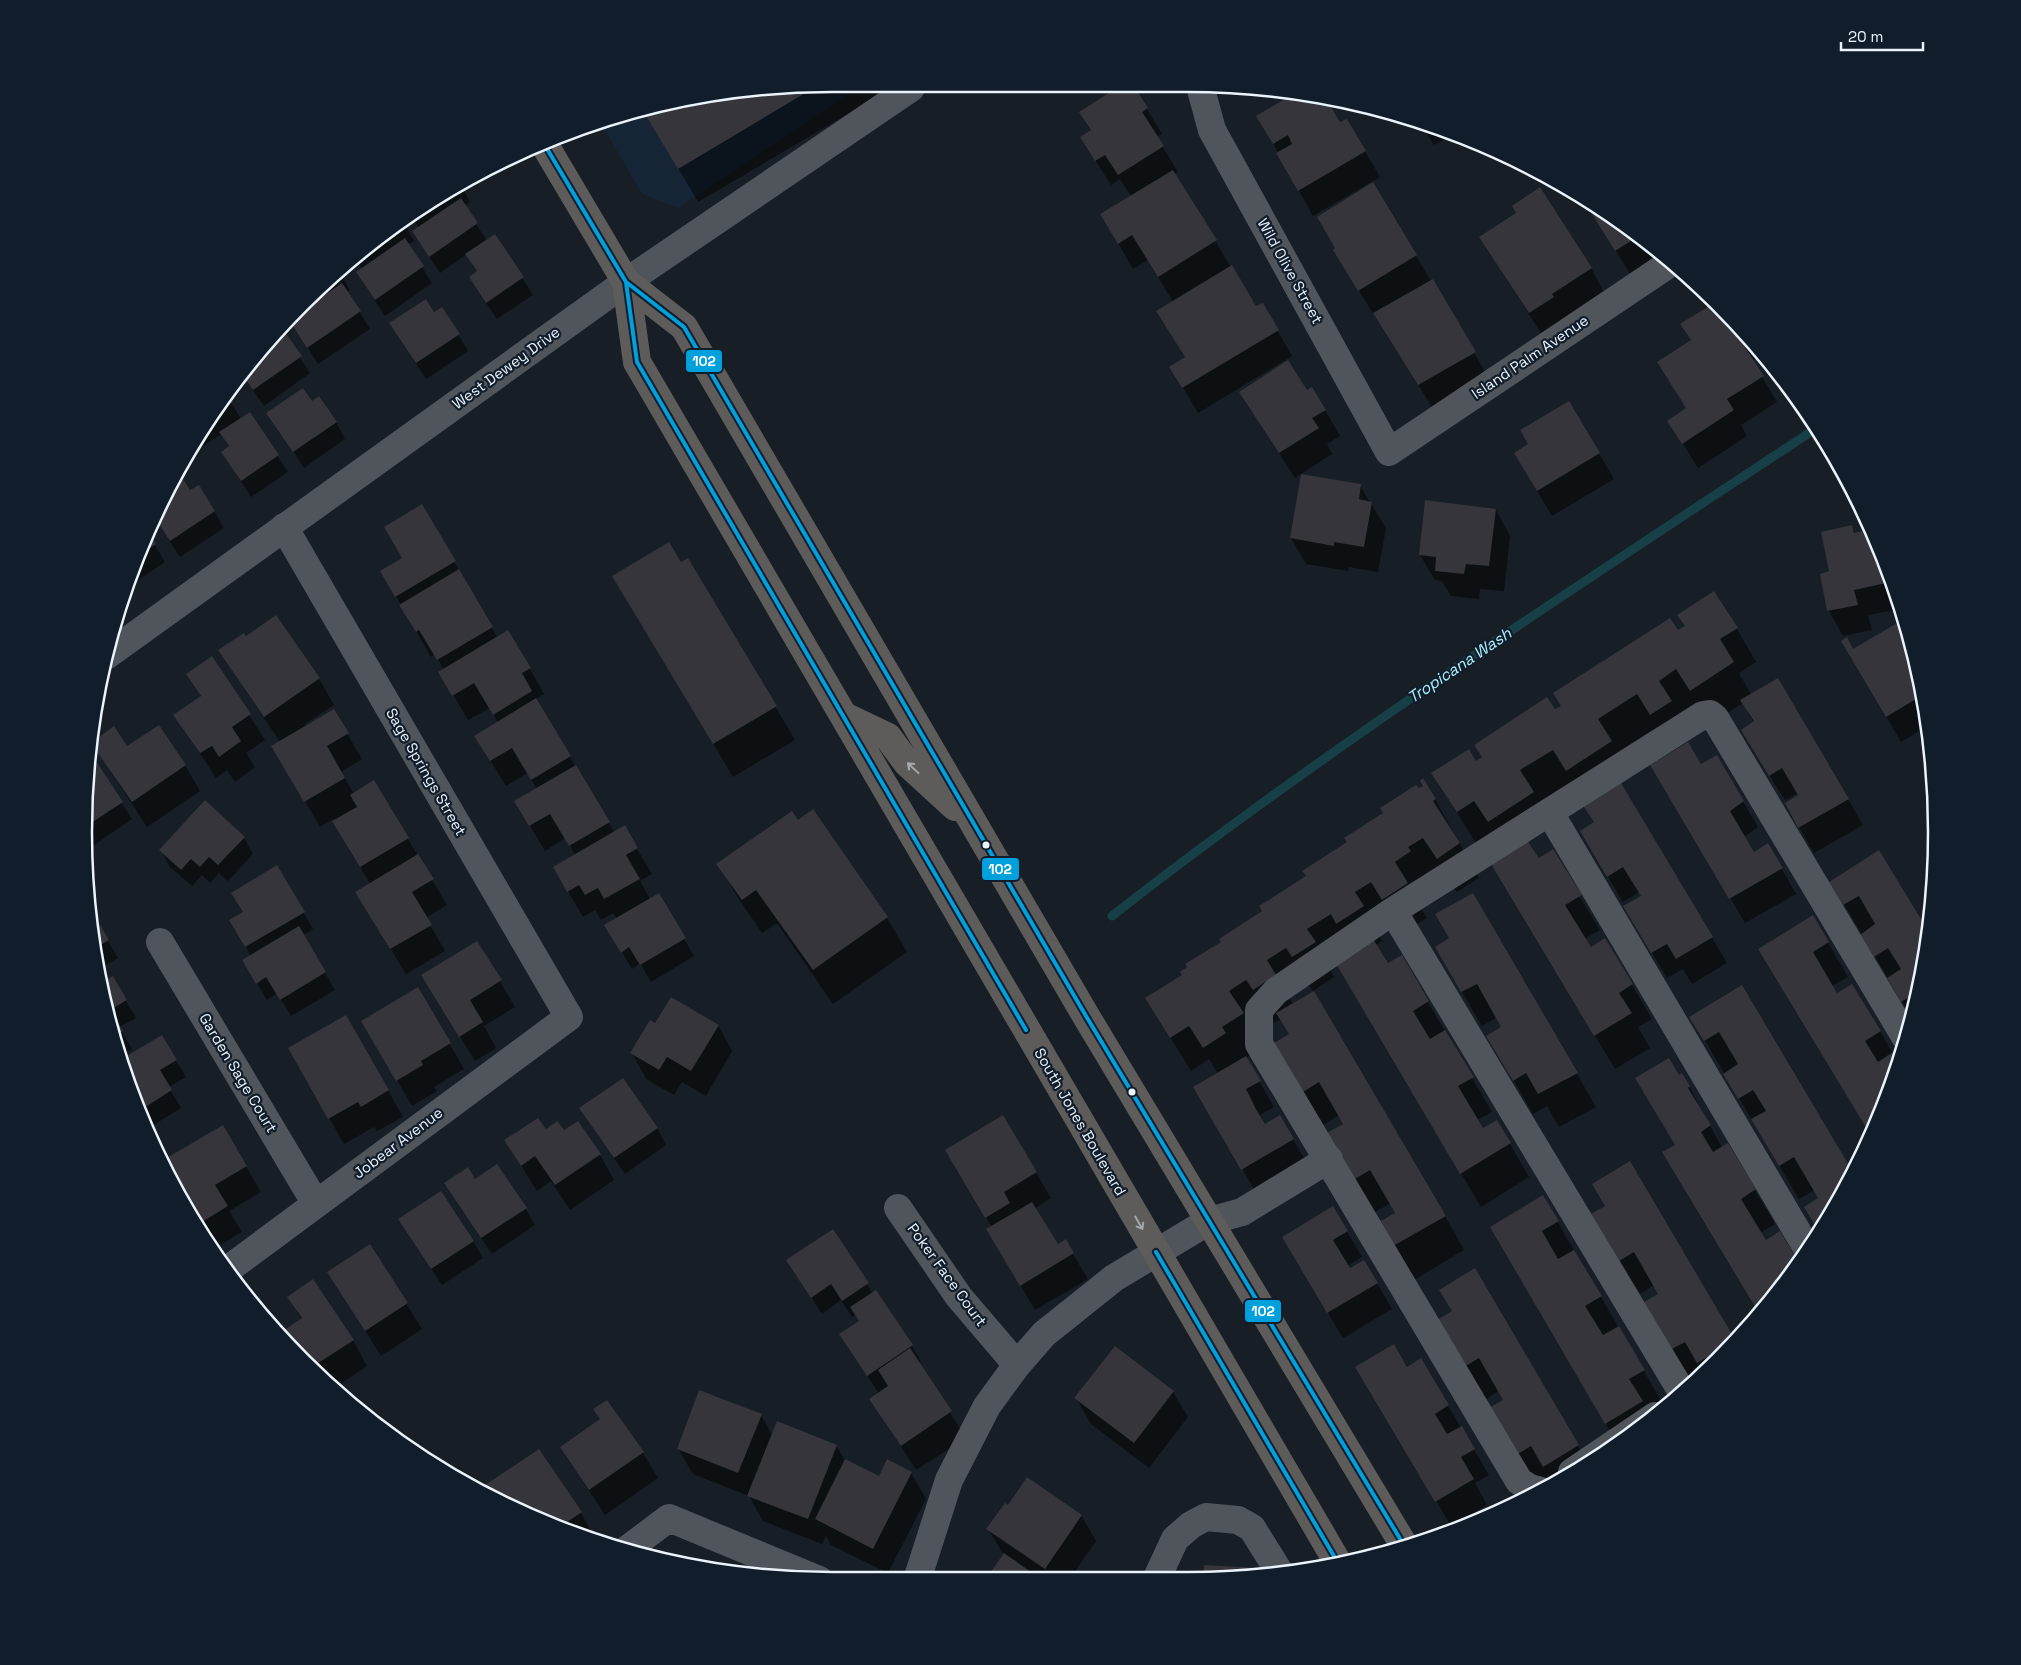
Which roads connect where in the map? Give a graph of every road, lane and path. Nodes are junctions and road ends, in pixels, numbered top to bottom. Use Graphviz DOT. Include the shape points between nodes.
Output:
graph roads {
  1 [pos="905,92"];
  2 [pos="1202,93"];
  3 [pos="548,150"];
  4 [pos="1665,267"];
  5 [pos="626,282"];
  6 [pos="1389,452"];
  7 [pos="284,528"];
  8 [pos="116,649"];
  9 [pos="844,716"];
  10 [pos="1550,813"];
  11 [pos="975,824"];
  12 [pos="1393,911"];
  13 [pos="160,942"];
  14 [pos="568,1017"];
  15 [pos="1901,1030"];
  16 [pos="1329,1159"];
  17 [pos="316,1204"];
  18 [pos="898,1208"];
  19 [pos="1209,1221"];
  20 [pos="1805,1243"];
  21 [pos="1156,1252"];
  22 [pos="233,1266"];
  23 [pos="1016,1365"];
  24 [pos="1679,1387"];
  25 [pos="1530,1488"];
  26 [pos="1401,1541"];
  27 [pos="633,1544"];
  28 [pos="1335,1558"];
  29 [pos="1277,1567"];
  30 [pos="798,1571"];
  31 [pos="919,1572"];
  32 [pos="1160,1572"];
  1 -- 5 [label="street, West Dewey Drive"];
  2 -- 6 [label="street, Wild Olive Street" via="1212,130"];
  3 -- 5 [label="main road, South Jones Boulevard"];
  4 -- 6 [label="street, Island Palm Avenue"];
  5 -- 7 [label="street, West Dewey Drive"];
  5 -- 9 [label="main road, South Jones Boulevard" via="637,362"];
  5 -- 11 [label="main road, South Jones Boulevard" via="684,327"];
  7 -- 8 [label="street, West Dewey Drive"];
  7 -- 14 [label="street, Sage Springs Street"];
  11 -- 9 [label="main road, one-way" via="907,763 888,737"];
  9 -- 21 [label="main road, South Jones Boulevard, one-way"];
  10 -- 12 [label="street"];
  10 -- 15 [label="street" via="1703,715 1710,714"];
  10 -- 20 [label="street"];
  11 -- 19 [label="main road, South Jones Boulevard"];
  12 -- 16 [label="street" via="1276,991 1259,1010 1259,1044"];
  12 -- 24 [label="street"];
  13 -- 17 [label="street, Garden Sage Court"];
  14 -- 17 [label="street, Jobear Avenue"];
  16 -- 19 [label="street" via="1242,1212"];
  16 -- 25 [label="street" via="1519,1481"];
  17 -- 22 [label="street, Jobear Avenue"];
  18 -- 23 [label="street, Poker Face Court" via="959,1297"];
  19 -- 21 [label="street"];
  19 -- 26 [label="main road, South Jones Boulevard"];
  21 -- 23 [label="street" via="1086,1300 1044,1334"];
  21 -- 28 [label="main road, South Jones Boulevard"];
  23 -- 31 [label="street" via="987,1406 948,1480"];
  27 -- 30 [label="street" via="670,1518"];
  29 -- 32 [label="street" via="1252,1528 1238,1520 1206,1517 1191,1525 1175,1540"];
}
